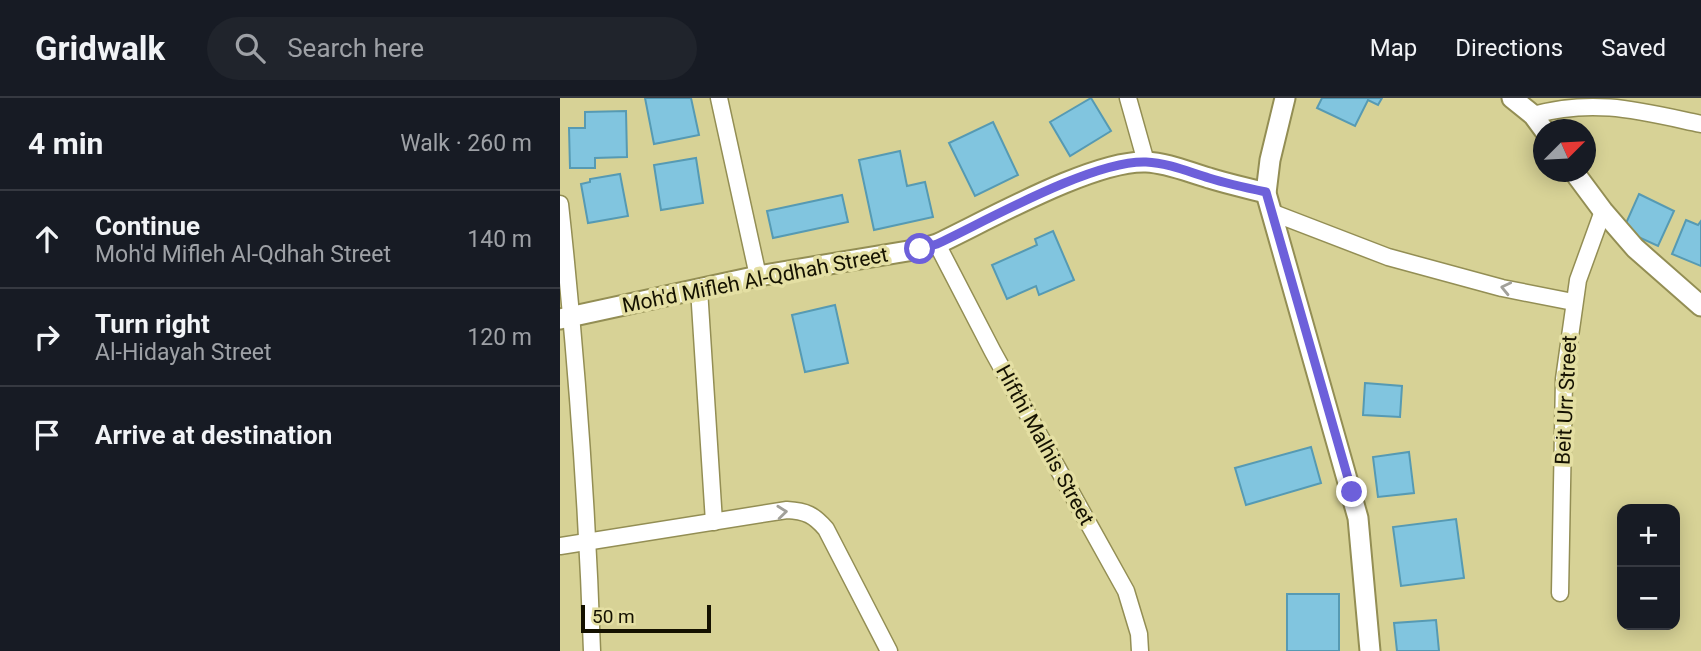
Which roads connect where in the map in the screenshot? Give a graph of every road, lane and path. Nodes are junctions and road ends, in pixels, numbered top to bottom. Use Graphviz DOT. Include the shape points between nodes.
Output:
graph roads {
  1 [pos="719,98"];
  2 [pos="1128,98"];
  3 [pos="1285,98"];
  4 [pos="1512,98"];
  5 [pos="1535,119"];
  6 [pos="1544,119"];
  7 [pos="1701,124"];
  8 [pos="1146,162"];
  9 [pos="1581,182"];
  10 [pos="1268,202"];
  11 [pos="560,204"];
  12 [pos="1603,211"];
  13 [pos="937,244"];
  14 [pos="758,276"];
  15 [pos="699,289"];
  16 [pos="1573,302"];
  17 [pos="1701,306"];
  18 [pos="566,317"];
  19 [pos="714,522"];
  20 [pos="588,542"];
  21 [pos="560,546"];
  22 [pos="1560,593"];
  23 [pos="592,651"];
  24 [pos="889,651"];
  25 [pos="1140,651"];
  26 [pos="1370,651"];
  1 -- 14 [label="street"];
  2 -- 8 [label="street"];
  3 -- 10 [label="street" via="1270,160"];
  4 -- 5 [label="street"];
  6 -- 7 [label="street" via="1567,108 1602,106"];
  8 -- 10 [label="street, Moh'd Mifleh Al-Qdhah Street"];
  8 -- 13 [label="street, Moh'd Mifleh Al-Qdhah Street" via="1090,174"];
  9 -- 12 [label="street"];
  16 -- 10 [label="street, one-way" via="1388,257"];
  10 -- 26 [label="street" via="1358,518"];
  11 -- 18 [label="street"];
  12 -- 16 [label="street, Beit Urr Street"];
  12 -- 17 [label="street" via="1635,248"];
  13 -- 14 [label="street, Moh'd Mifleh Al-Qdhah Street"];
  13 -- 25 [label="street, Hifthi Malhis Street" via="1126,591"];
  14 -- 15 [label="street, Moh'd Mifleh Al-Qdhah Street"];
  15 -- 18 [label="street, Moh'd Mifleh Al-Qdhah Street"];
  15 -- 19 [label="street"];
  16 -- 22 [label="street, Beit Urr Street" via="1564,379"];
  18 -- 20 [label="street"];
  19 -- 20 [label="street"];
  19 -- 24 [label="street, one-way" via="787,510 816,517"];
  20 -- 21 [label="street"];
  20 -- 23 [label="street"];
}
